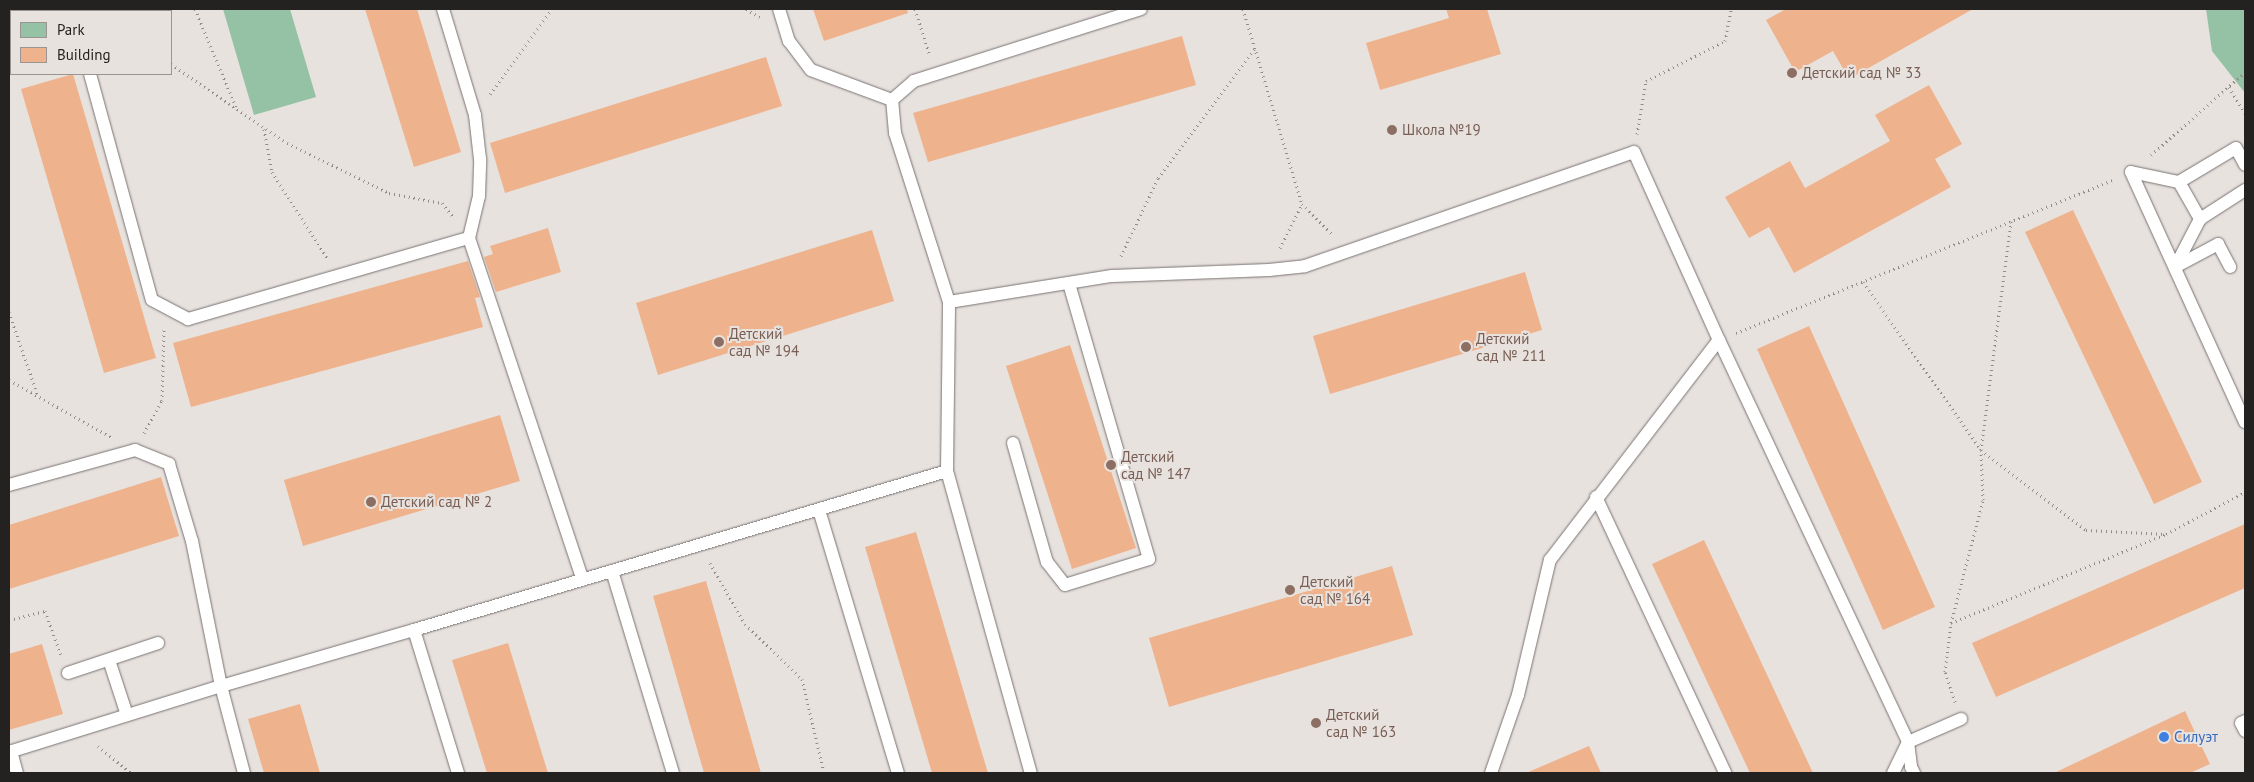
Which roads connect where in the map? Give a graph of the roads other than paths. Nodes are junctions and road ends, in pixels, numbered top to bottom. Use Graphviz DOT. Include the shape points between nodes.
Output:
graph roads {
  1 [pos="443,9"];
  2 [pos="779,9"];
  3 [pos="1141,9"];
  4 [pos="90,75"];
  5 [pos="892,100"];
  6 [pos="2245,165"];
  7 [pos="2179,182"];
  8 [pos="2245,190"];
  9 [pos="2200,219"];
  10 [pos="469,238"];
  11 [pos="2175,267"];
  12 [pos="2230,267"];
  13 [pos="1069,283"];
  14 [pos="949,302"];
  15 [pos="1719,340"];
  16 [pos="2245,422"];
  17 [pos="1013,443"];
  18 [pos="947,471"];
  19 [pos="9,485"];
  20 [pos="1596,497"];
  21 [pos="819,510"];
  22 [pos="612,571"];
  23 [pos="583,580"];
  24 [pos="414,630"];
  25 [pos="158,643"];
  26 [pos="109,660"];
  27 [pos="68,673"];
  28 [pos="221,686"];
  29 [pos="127,715"];
  30 [pos="1961,719"];
  31 [pos="2245,721"];
  32 [pos="2245,731"];
  33 [pos="1908,742"];
  34 [pos="10,751"];
  35 [pos="17,773"];
  36 [pos="244,773"];
  37 [pos="458,773"];
  38 [pos="673,773"];
  39 [pos="898,773"];
  40 [pos="1031,773"];
  41 [pos="1491,773"];
  42 [pos="1724,773"];
  43 [pos="1893,773"];
  44 [pos="1914,773"];
  1 -- 10 [label="lane" via="475,114 480,159 479,196"];
  2 -- 5 [label="lane" via="789,41 811,70"];
  3 -- 5 [label="lane" via="914,81"];
  4 -- 10 [label="lane" via="152,300 188,320"];
  5 -- 14 [label="lane" via="895,134"];
  6 -- 7 [label="lane" via="2236,148"];
  7 -- 9 [label="lane"];
  7 -- 11 [label="lane" via="2132,172"];
  8 -- 9 [label="lane"];
  9 -- 11 [label="lane"];
  10 -- 23 [label="lane"];
  11 -- 12 [label="lane" via="2218,244"];
  11 -- 16 [label="lane"];
  13 -- 14 [label="lane"];
  13 -- 15 [label="lane" via="1112,276 1305,266 1634,152"];
  13 -- 17 [label="lane" via="1149,559 1065,585 1047,562"];
  14 -- 18 [label="lane"];
  15 -- 20 [label="lane"];
  15 -- 33 [label="lane"];
  18 -- 21 [label="lane"];
  18 -- 40 [label="lane"];
  19 -- 28 [label="lane" via="135,450 169,464 192,541"];
  20 -- 41 [label="lane" via="1550,560 1518,696"];
  20 -- 42 [label="lane"];
  21 -- 22 [label="lane"];
  21 -- 39 [label="lane"];
  22 -- 23 [label="lane"];
  22 -- 38 [label="lane"];
  23 -- 24 [label="lane"];
  24 -- 28 [label="lane"];
  24 -- 37 [label="lane"];
  25 -- 26 [label="lane"];
  26 -- 27 [label="lane"];
  26 -- 29 [label="lane"];
  28 -- 29 [label="lane"];
  28 -- 36 [label="lane"];
  29 -- 34 [label="lane"];
  30 -- 33 [label="lane"];
  31 -- 32 [label="lane" via="2241,723"];
  33 -- 43 [label="lane"];
  33 -- 44 [label="lane" via="1910,767"];
  34 -- 35 [label="lane"];
}
